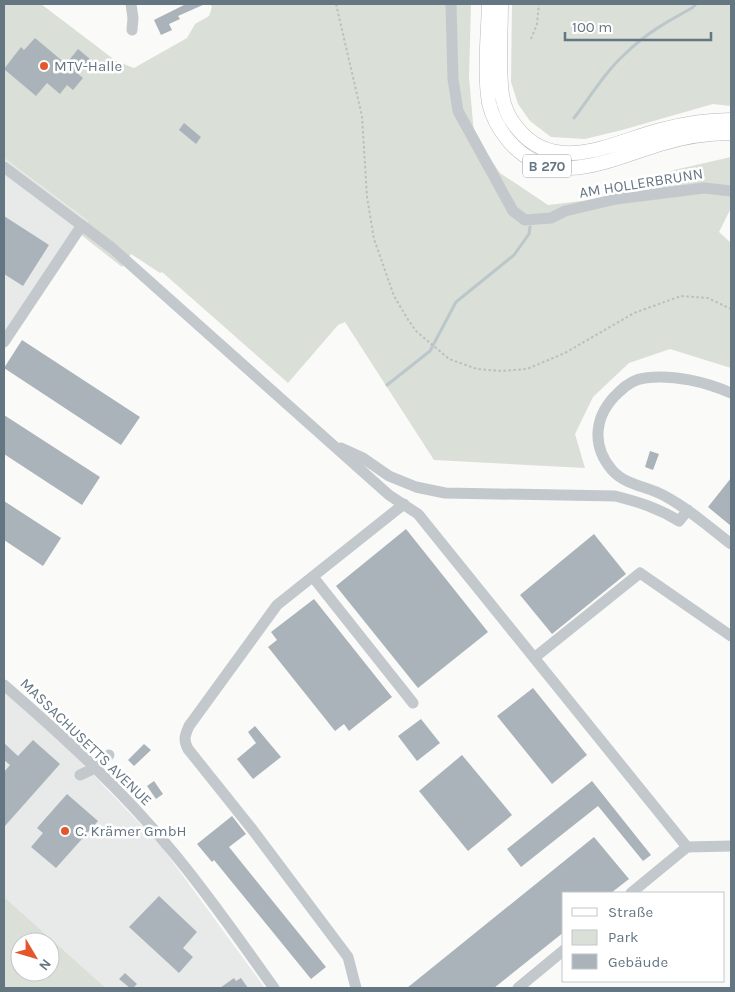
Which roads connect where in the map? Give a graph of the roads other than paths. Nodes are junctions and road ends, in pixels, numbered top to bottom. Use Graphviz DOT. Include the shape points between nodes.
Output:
graph roads {
  1 [pos="143,4"];
  2 [pos="451,4"];
  3 [pos="489,4"];
  4 [pos="501,4"];
  5 [pos="131,6"];
  6 [pos="132,30"];
  7 [pos="731,120"];
  8 [pos="731,133"];
  9 [pos="4,167"];
  10 [pos="731,192"];
  11 [pos="82,225"];
  12 [pos="4,342"];
  13 [pos="731,393"];
  14 [pos="331,444"];
  15 [pos="404,504"];
  16 [pos="688,510"];
  17 [pos="731,544"];
  18 [pos="313,577"];
  19 [pos="731,636"];
  20 [pos="534,658"];
  21 [pos="4,685"];
  22 [pos="414,703"];
  23 [pos="109,754"];
  24 [pos="95,768"];
  25 [pos="80,775"];
  26 [pos="731,846"];
  27 [pos="687,847"];
  28 [pos="632,892"];
  29 [pos="562,952"];
  30 [pos="532,984"];
  31 [pos="274,988"];
  32 [pos="356,988"];
  33 [pos="518,988"];
  1 -- 5 [label="street"];
  2 -- 10 [label="street, AM HOLLERBRUNN" via="453,79 458,111 513,211 525,220 551,218 616,199 704,188"];
  3 -- 8 [label="main road, B 270" via="487,81 490,105 498,128 516,150 539,164 573,169 602,164 670,142"];
  4 -- 7 [label="main road, B 270" via="502,97 510,120 526,138 546,150 574,154 688,123"];
  5 -- 6 [label="street"];
  9 -- 11 [label="street"];
  11 -- 12 [label="street"];
  11 -- 14 [label="street" via="112,248"];
  13 -- 16 [label="street" via="714,385 668,377 644,378 627,384 603,412 598,444 613,471 630,484 662,494"];
  14 -- 15 [label="street" via="389,495"];
  14 -- 16 [label="street" via="363,458 389,476 416,487 444,493 615,496 641,502 680,521"];
  15 -- 18 [label="street"];
  15 -- 20 [label="street" via="418,514"];
  16 -- 17 [label="street"];
  18 -- 22 [label="street"];
  18 -- 32 [label="street" via="277,605 189,726 184,742 348,957"];
  19 -- 20 [label="street" via="640,573"];
  20 -- 27 [label="street"];
  21 -- 24 [label="street, MASSACHUSETTS AVENUE"];
  23 -- 24 [label="street"];
  24 -- 25 [label="street"];
  24 -- 31 [label="street, MASSACHUSETTS AVENUE" via="172,851"];
  26 -- 27 [label="street"];
  27 -- 28 [label="street"];
  29 -- 30 [label="street"];
  30 -- 33 [label="street"];
}
